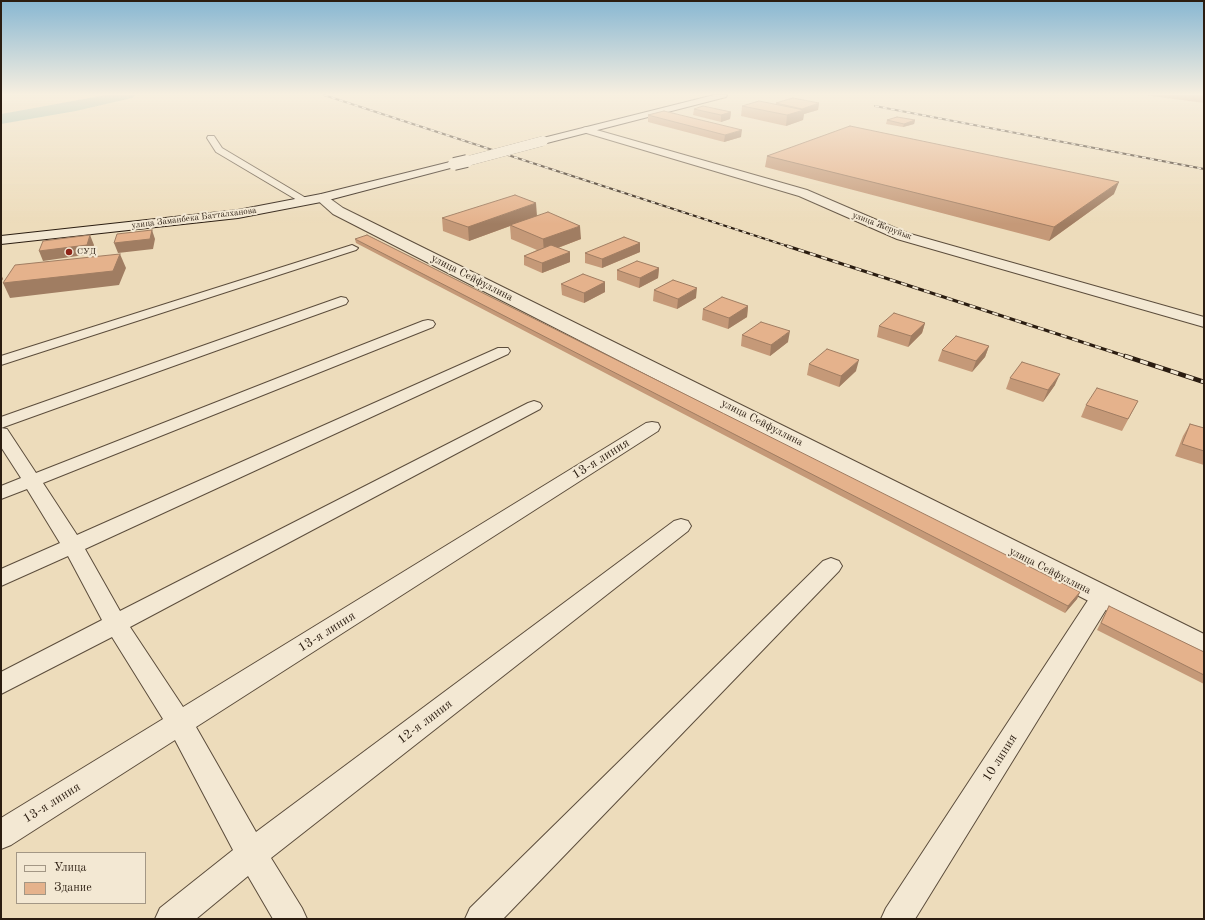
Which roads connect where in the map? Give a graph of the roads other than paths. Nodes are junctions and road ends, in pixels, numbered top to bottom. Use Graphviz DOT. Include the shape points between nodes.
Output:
graph roads {
  1 [pos="211,138"];
  2 [pos="552,138"];
  3 [pos="613,138"];
  4 [pos="313,200"];
  5 [pos="1,240"];
  6 [pos="352,248"];
  7 [pos="341,300"];
  8 [pos="1204,322"];
  9 [pos="428,324"];
  10 [pos="503,351"];
  11 [pos="1,361"];
  12 [pos="534,406"];
  13 [pos="1,423"];
  14 [pos="652,427"];
  15 [pos="1,433"];
  16 [pos="33,481"];
  17 [pos="1,493"];
  18 [pos="681,526"];
  19 [pos="73,546"];
  20 [pos="832,566"];
  21 [pos="1,578"];
  22 [pos="1102,597"];
  23 [pos="115,623"];
  24 [pos="1204,647"];
  25 [pos="1,684"];
  26 [pos="180,724"];
  27 [pos="1,835"];
  28 [pos="252,854"];
  29 [pos="171,919"];
  30 [pos="291,919"];
  31 [pos="480,919"];
  32 [pos="897,919"];
  1 -- 4 [label="street" via="219,150"];
  2 -- 4 [label="street, улица Заманбека Батталханова, bridge"];
  3 -- 8 [label="street, улица Жеруйык" via="803,193 902,236"];
  4 -- 5 [label="street, улица Заманбека Батталханова" via="213,218"];
  4 -- 22 [label="street, улица Сейфуллина" via="801,443"];
  6 -- 11 [label="street"];
  7 -- 13 [label="street"];
  9 -- 16 [label="street"];
  10 -- 19 [label="street"];
  12 -- 23 [label="street"];
  14 -- 26 [label="street, 13-я линия"];
  15 -- 16 [label="street"];
  16 -- 17 [label="street"];
  16 -- 19 [label="street"];
  18 -- 28 [label="street, 12-я линия"];
  19 -- 21 [label="street"];
  19 -- 23 [label="street"];
  20 -- 31 [label="street"];
  22 -- 24 [label="street, улица Сейфуллина"];
  22 -- 32 [label="street, 10 линия"];
  23 -- 25 [label="street"];
  23 -- 26 [label="street"];
  26 -- 27 [label="street, 13-я линия"];
  26 -- 28 [label="street"];
  28 -- 29 [label="street, 12-я линия"];
  28 -- 30 [label="street"];
}
